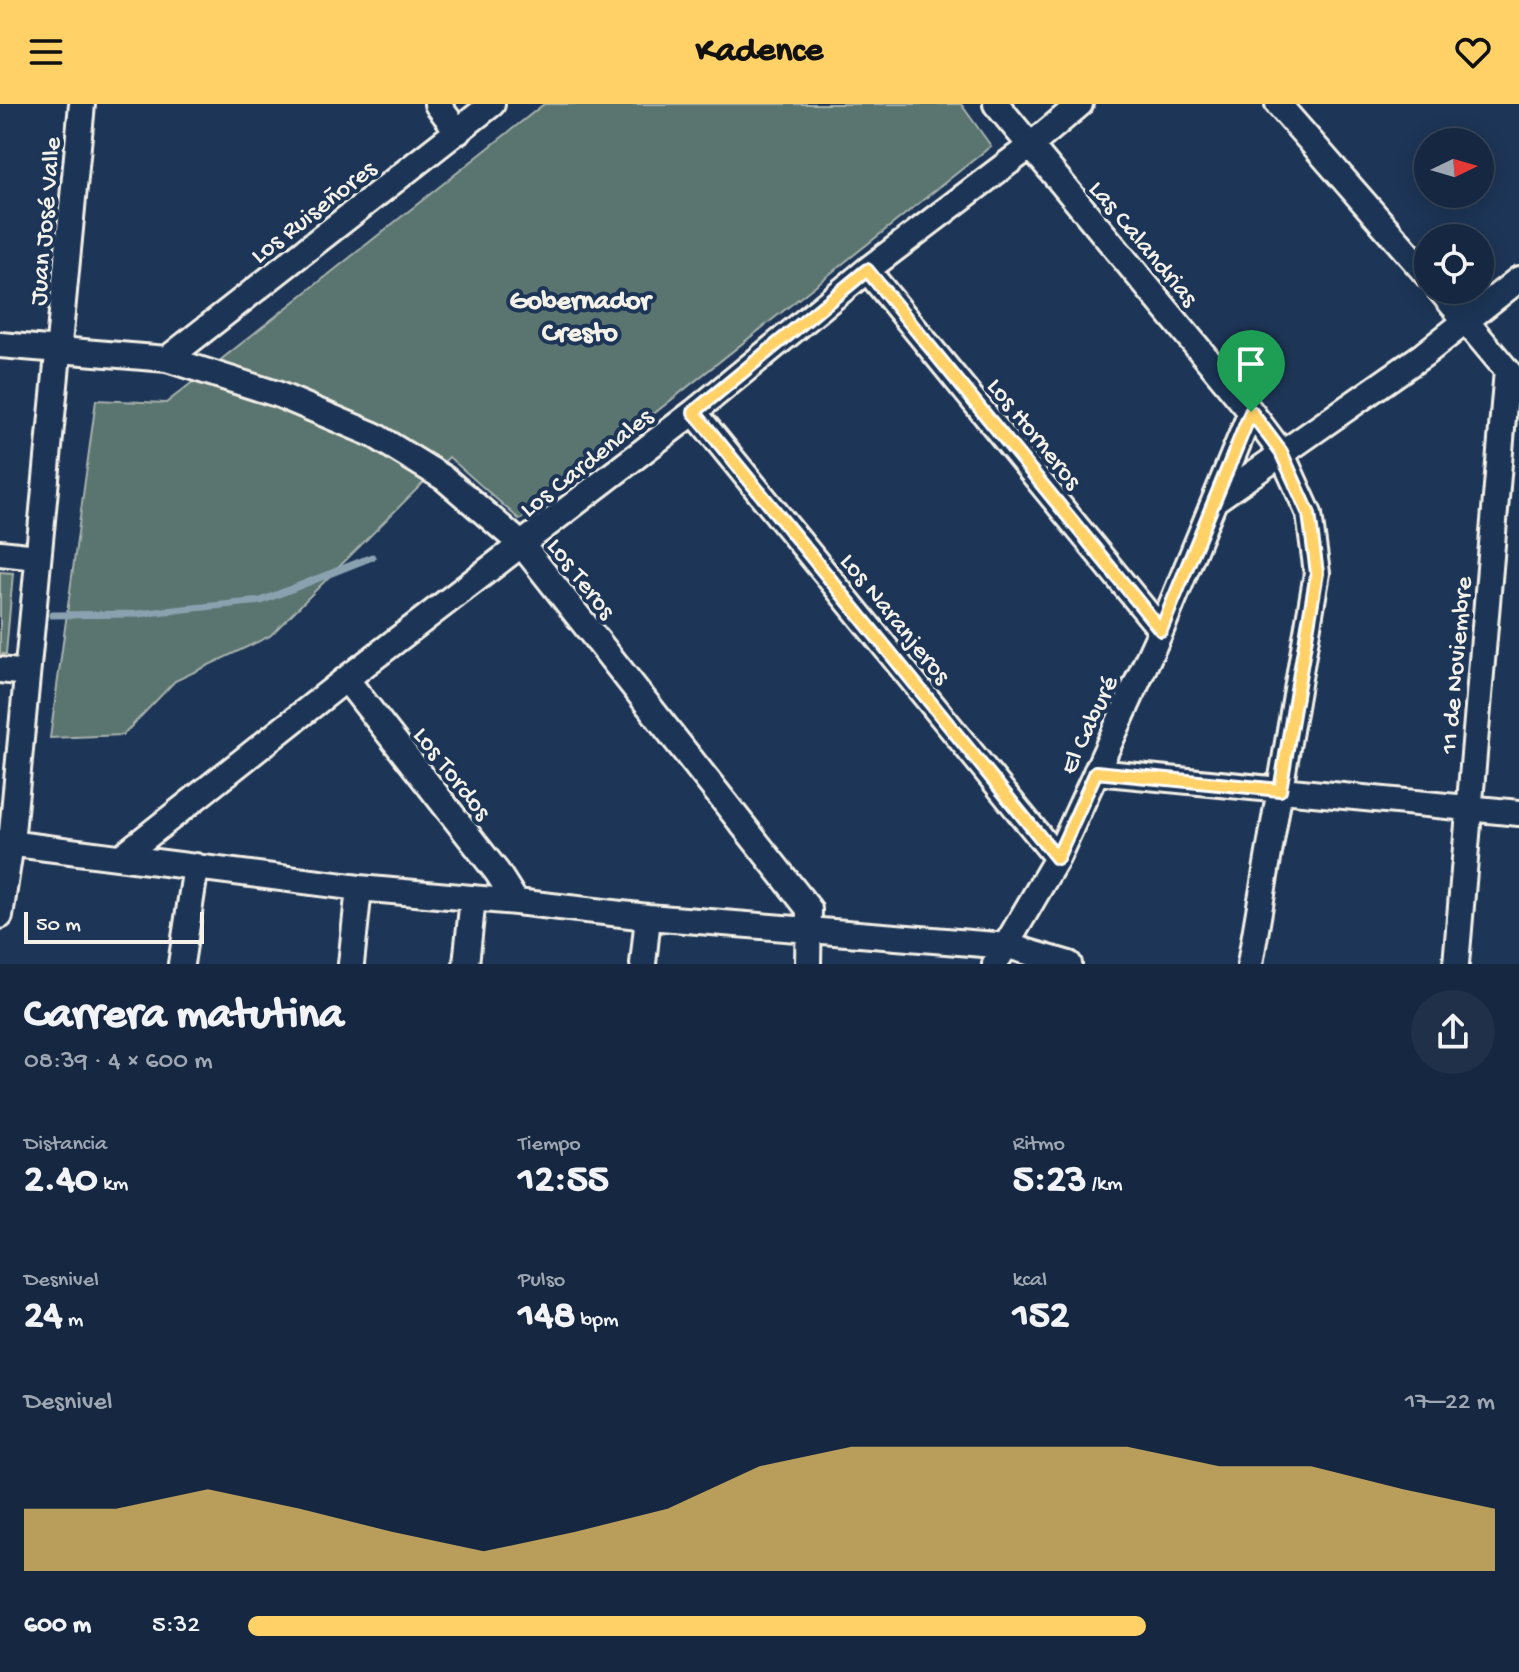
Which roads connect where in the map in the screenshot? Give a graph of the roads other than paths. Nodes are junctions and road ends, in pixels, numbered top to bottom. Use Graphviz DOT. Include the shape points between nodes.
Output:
graph roads {
  1 [pos="82,104"];
  2 [pos="437,104"];
  3 [pos="492,104"];
  4 [pos="996,104"];
  5 [pos="1080,104"];
  6 [pos="1278,104"];
  7 [pos="458,132"];
  8 [pos="1029,147"];
  9 [pos="1414,260"];
  10 [pos="867,270"];
  11 [pos="1519,279"];
  12 [pos="1452,304"];
  13 [pos="1467,321"];
  14 [pos="0,345"];
  15 [pos="59,350"];
  16 [pos="167,359"];
  17 [pos="1513,378"];
  18 [pos="694,412"];
  19 [pos="1251,412"];
  20 [pos="1281,452"];
  21 [pos="1215,501"];
  22 [pos="522,545"];
  23 [pos="0,553"];
  24 [pos="37,557"];
  25 [pos="1161,630"];
  26 [pos="0,670"];
  27 [pos="27,673"];
  28 [pos="346,679"];
  29 [pos="1096,772"];
  30 [pos="1280,790"];
  31 [pos="1469,807"];
  32 [pos="1519,813"];
  33 [pos="6,843"];
  34 [pos="121,857"];
  35 [pos="1057,858"];
  36 [pos="196,866"];
  37 [pos="359,888"];
  38 [pos="473,898"];
  39 [pos="516,902"];
  40 [pos="0,916"];
  41 [pos="648,917"];
  42 [pos="810,930"];
  43 [pos="1002,955"];
  44 [pos="181,964"];
  45 [pos="351,964"];
  46 [pos="466,964"];
  47 [pos="643,964"];
  48 [pos="808,964"];
  49 [pos="1069,964"];
  50 [pos="1250,964"];
  51 [pos="1456,964"];
  1 -- 15 [label="street, Juan José Valle"];
  2 -- 7 [label="street"];
  3 -- 7 [label="street, Los Ruiseñores"];
  4 -- 8 [label="street, Las Calandrias"];
  5 -- 8 [label="street, Los Cardenales"];
  6 -- 9 [label="street"];
  7 -- 16 [label="street, Los Ruiseñores"];
  8 -- 10 [label="street, Los Cardenales"];
  8 -- 19 [label="street, Las Calandrias"];
  10 -- 18 [label="street, Los Cardenales"];
  10 -- 25 [label="street, Los Horneros"];
  11 -- 13 [label="street"];
  12 -- 13 [label="street"];
  13 -- 17 [label="street"];
  13 -- 20 [label="street"];
  14 -- 15 [label="street, Los Teros"];
  15 -- 16 [label="street, Los Teros"];
  15 -- 24 [label="street, Juan José Valle"];
  16 -- 22 [label="street, Los Teros" via="277,394 374,435 444,478"];
  17 -- 31 [label="street, 11 de Noviembre"];
  18 -- 22 [label="street, Los Cardenales"];
  18 -- 35 [label="street, Los Naranjeros"];
  19 -- 20 [label="street, Las Calandrias"];
  19 -- 21 [label="street, El Caburé"];
  20 -- 21 [label="street"];
  20 -- 30 [label="street, Las Calandrias" via="1309,514 1317,573"];
  21 -- 25 [label="street, El Caburé"];
  22 -- 28 [label="street, Los Cardenales"];
  22 -- 42 [label="street, Los Teros" via="809,909"];
  23 -- 24 [label="street"];
  24 -- 27 [label="street, Juan José Valle"];
  25 -- 29 [label="street, El Caburé"];
  26 -- 27 [label="street"];
  27 -- 33 [label="street, Juan José Valle"];
  28 -- 34 [label="street, Los Cardenales"];
  28 -- 39 [label="street, Los Tordos"];
  29 -- 30 [label="street"];
  29 -- 35 [label="street, El Caburé"];
  30 -- 31 [label="street"];
  30 -- 50 [label="street, Las Calandrias"];
  31 -- 32 [label="street"];
  31 -- 51 [label="street, 11 de Noviembre"];
  33 -- 34 [label="street"];
  33 -- 40 [label="street, Juan José Valle"];
  34 -- 36 [label="street"];
  35 -- 43 [label="street, El Caburé"];
  36 -- 37 [label="street"];
  36 -- 44 [label="street"];
  37 -- 38 [label="street"];
  37 -- 45 [label="street"];
  38 -- 39 [label="street"];
  38 -- 46 [label="street"];
  39 -- 41 [label="street"];
  41 -- 42 [label="street"];
  41 -- 47 [label="street"];
  42 -- 43 [label="street"];
  42 -- 48 [label="street"];
  43 -- 49 [label="street"];
}
